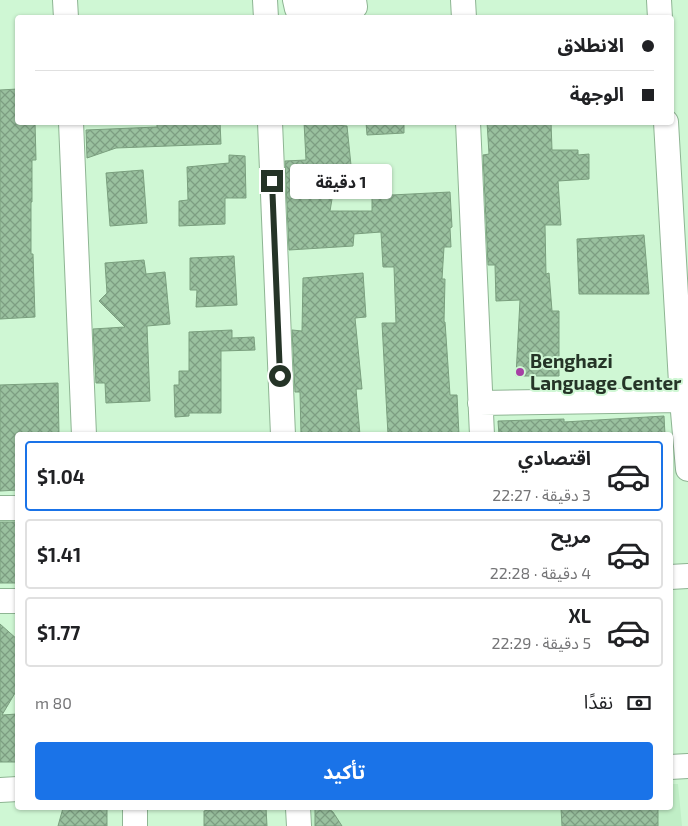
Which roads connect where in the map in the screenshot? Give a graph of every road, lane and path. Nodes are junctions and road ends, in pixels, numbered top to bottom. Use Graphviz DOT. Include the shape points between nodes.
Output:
graph roads {
  1 [pos="65,0"];
  2 [pos="265,0"];
  3 [pos="295,0"];
  4 [pos="354,0"];
  5 [pos="463,0"];
  6 [pos="659,0"];
  7 [pos="66,15"];
  8 [pos="266,15"];
  9 [pos="464,15"];
  10 [pos="660,15"];
  11 [pos="70,125"];
  12 [pos="270,125"];
  13 [pos="468,125"];
  14 [pos="666,125"];
  15 [pos="682,400"];
  16 [pos="480,403"];
  17 [pos="84,432"];
  18 [pos="283,432"];
  19 [pos="482,432"];
  20 [pos="688,469"];
  21 [pos="0,508"];
  22 [pos="15,508"];
  23 [pos="688,576"];
  24 [pos="673,577"];
  25 [pos="0,601"];
  26 [pos="15,601"];
  27 [pos="688,766"];
  28 [pos="673,767"];
  29 [pos="15,789"];
  30 [pos="0,790"];
  31 [pos="135,810"];
  32 [pos="298,810"];
  33 [pos="135,826"];
  34 [pos="299,826"];
  1 -- 7 [label="street"];
  2 -- 8 [label="street"];
  3 -- 4 [label="street" via="296,9 354,8"];
  5 -- 9 [label="street"];
  6 -- 10 [label="street"];
  11 -- 17 [label="street"];
  12 -- 18 [label="street"];
  13 -- 16 [label="street"];
  14 -- 15 [label="street"];
  15 -- 16 [label="street"];
  15 -- 20 [label="street"];
  16 -- 19 [label="street"];
  21 -- 22 [label="street"];
  23 -- 24 [label="street"];
  25 -- 26 [label="street"];
  27 -- 28 [label="street"];
  29 -- 30 [label="street"];
  31 -- 33 [label="street"];
  32 -- 34 [label="street"];
}
